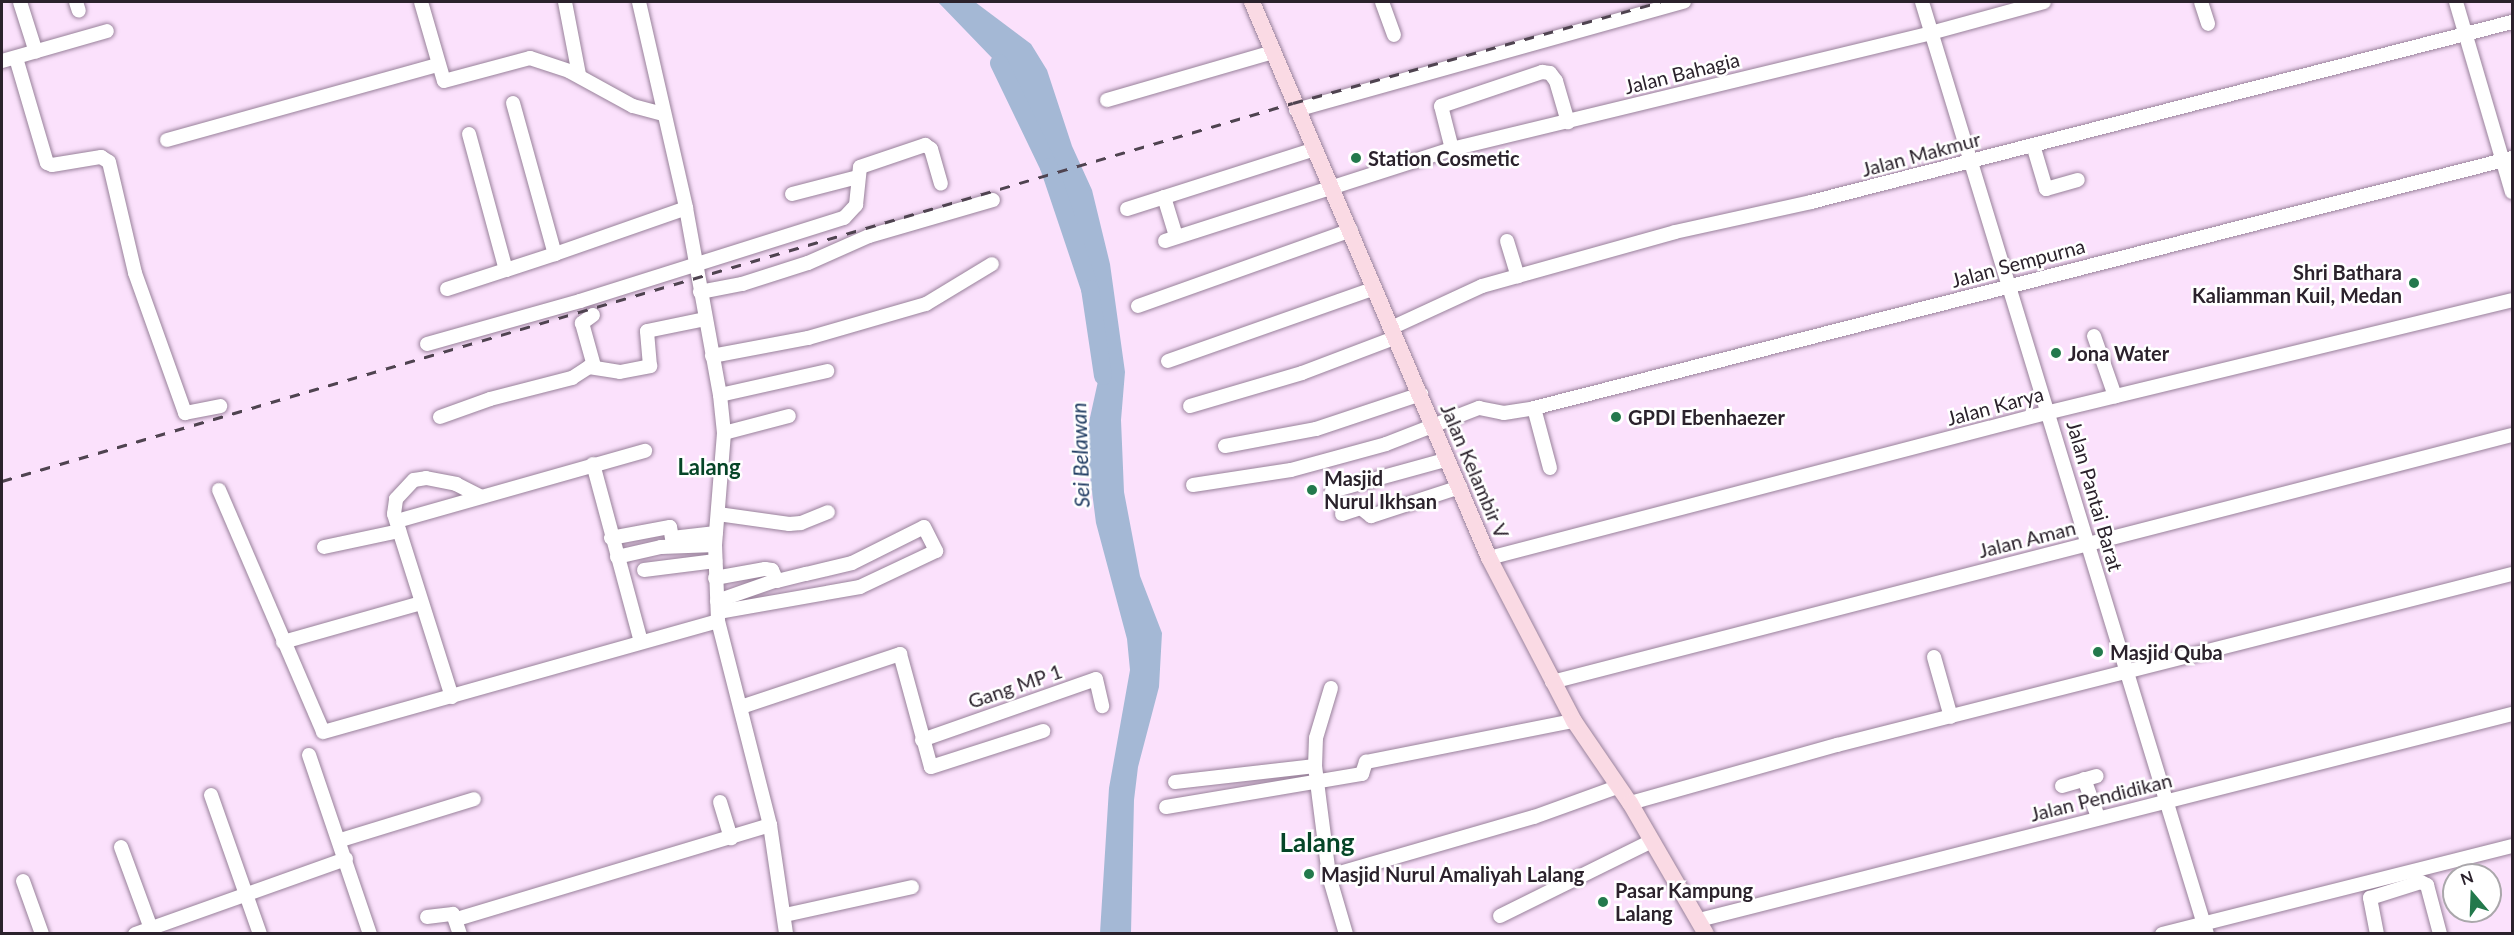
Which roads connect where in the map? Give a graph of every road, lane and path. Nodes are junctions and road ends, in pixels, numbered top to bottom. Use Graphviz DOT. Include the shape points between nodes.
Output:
graph roads {
  1 [pos="20,2"];
  2 [pos="421,2"];
  3 [pos="565,2"];
  4 [pos="639,2"];
  5 [pos="1253,2"];
  6 [pos="1382,2"];
  7 [pos="1684,2"];
  8 [pos="1922,2"];
  9 [pos="2044,2"];
  10 [pos="2201,2"];
  11 [pos="2456,2"];
  12 [pos="2512,22"];
  13 [pos="2208,24"];
  14 [pos="106,31"];
  15 [pos="1931,33"];
  16 [pos="1394,35"];
  17 [pos="2466,35"];
  18 [pos="36,52"];
  19 [pos="1273,52"];
  20 [pos="16,58"];
  21 [pos="2,61"];
  22 [pos="436,65"];
  23 [pos="579,75"];
  24 [pos="1107,100"];
  25 [pos="513,103"];
  26 [pos="1296,110"];
  27 [pos="663,114"];
  28 [pos="1568,122"];
  29 [pos="469,134"];
  30 [pos="167,140"];
  31 [pos="2033,145"];
  32 [pos="1316,149"];
  33 [pos="1452,149"];
  34 [pos="2508,159"];
  35 [pos="1971,161"];
  36 [pos="858,177"];
  37 [pos="2078,180"];
  38 [pos="941,184"];
  39 [pos="1332,188"];
  40 [pos="2512,192"];
  41 [pos="792,194"];
  42 [pos="1164,197"];
  43 [pos="993,200"];
  44 [pos="686,208"];
  45 [pos="1126,209"];
  46 [pos="1351,230"];
  47 [pos="1507,241"];
  48 [pos="555,254"];
  49 [pos="696,263"];
  50 [pos="992,264"];
  51 [pos="506,270"];
  52 [pos="1518,276"];
  53 [pos="2011,284"];
  54 [pos="1375,288"];
  55 [pos="447,289"];
  56 [pos="700,292"];
  57 [pos="2512,300"];
  58 [pos="1138,306"];
  59 [pos="593,315"];
  60 [pos="705,319"];
  61 [pos="1393,333"];
  62 [pos="2094,336"];
  63 [pos="427,344"];
  64 [pos="712,356"];
  65 [pos="1168,361"];
  66 [pos="594,366"];
  67 [pos="826,371"];
  68 [pos="1421,394"];
  69 [pos="720,395"];
  70 [pos="2115,396"];
  71 [pos="220,406"];
  72 [pos="1190,406"];
  73 [pos="1534,408"];
  74 [pos="2050,412"];
  75 [pos="789,416"];
  76 [pos="440,417"];
  77 [pos="1433,427"];
  78 [pos="724,433"];
  79 [pos="2512,435"];
  80 [pos="1225,446"];
  81 [pos="645,451"];
  82 [pos="1448,459"];
  83 [pos="593,464"];
  84 [pos="1550,468"];
  85 [pos="1193,484"];
  86 [pos="1460,487"];
  87 [pos="219,490"];
  88 [pos="1332,491"];
  89 [pos="480,496"];
  90 [pos="828,512"];
  91 [pos="718,514"];
  92 [pos="1341,514"];
  93 [pos="398,526"];
  94 [pos="611,538"];
  95 [pos="715,539"];
  96 [pos="672,542"];
  97 [pos="2088,543"];
  98 [pos="324,547"];
  99 [pos="876,551"];
  100 [pos="617,557"];
  101 [pos="1489,558"];
  102 [pos="715,561"];
  103 [pos="644,570"];
  104 [pos="2512,574"];
  105 [pos="886,575"];
  106 [pos="715,578"];
  107 [pos="777,580"];
  108 [pos="421,603"];
  109 [pos="717,612"];
  110 [pos="284,642"];
  111 [pos="642,642"];
  112 [pos="1934,657"];
  113 [pos="2127,673"];
  114 [pos="1552,682"];
  115 [pos="1331,688"];
  116 [pos="452,697"];
  117 [pos="1102,706"];
  118 [pos="741,707"];
  119 [pos="2512,714"];
  120 [pos="1950,717"];
  121 [pos="1574,721"];
  122 [pos="1043,731"];
  123 [pos="922,740"];
  124 [pos="309,755"];
  125 [pos="1315,766"];
  126 [pos="1174,782"];
  127 [pos="1317,783"];
  128 [pos="2062,786"];
  129 [pos="1617,787"];
  130 [pos="211,795"];
  131 [pos="474,799"];
  132 [pos="2167,801"];
  133 [pos="720,802"];
  134 [pos="1630,803"];
  135 [pos="1166,807"];
  136 [pos="2098,817"];
  137 [pos="770,825"];
  138 [pos="731,838"];
  139 [pos="341,840"];
  140 [pos="1652,841"];
  141 [pos="2512,846"];
  142 [pos="121,848"];
  143 [pos="346,859"];
  144 [pos="1329,876"];
  145 [pos="23,881"];
  146 [pos="912,887"];
  147 [pos="247,893"];
  148 [pos="785,915"];
  149 [pos="1500,916"];
  150 [pos="427,917"];
  151 [pos="457,919"];
  152 [pos="1702,927"];
  153 [pos="2206,929"];
  154 [pos="152,931"];
  155 [pos="42,933"];
  156 [pos="135,933"];
  157 [pos="261,933"];
  158 [pos="370,933"];
  159 [pos="460,933"];
  160 [pos="786,933"];
  161 [pos="1346,933"];
  162 [pos="2162,933"];
  163 [pos="2377,933"];
  164 [pos="2440,933"];
  1 -- 18 [label="street"];
  2 -- 22 [label="street"];
  3 -- 23 [label="street"];
  4 -- 27 [label="street"];
  5 -- 19 [label="main road, Jalan Kelambir V"];
  6 -- 16 [label="street"];
  7 -- 26 [label="street"];
  8 -- 15 [label="street, Jalan Pantai Barat"];
  9 -- 15 [label="street, Jalan Bahagia"];
  10 -- 13 [label="street"];
  11 -- 17 [label="street"];
  12 -- 17 [label="street, Jalan Makmur"];
  14 -- 18 [label="street"];
  15 -- 28 [label="street, Jalan Bahagia"];
  15 -- 35 [label="street, Jalan Pantai Barat"];
  17 -- 31 [label="street, Jalan Makmur"];
  17 -- 34 [label="street"];
  18 -- 20 [label="street"];
  19 -- 24 [label="street"];
  19 -- 26 [label="main road, Jalan Kelambir V"];
  20 -- 21 [label="street"];
  20 -- 71 [label="street" via="47,163 101,157 109,162 135,273 185,413"];
  22 -- 23 [label="street" via="444,81 520,58"];
  22 -- 30 [label="street"];
  23 -- 27 [label="street" via="633,106"];
  25 -- 48 [label="street"];
  26 -- 32 [label="main road, Jalan Kelambir V"];
  27 -- 44 [label="street"];
  28 -- 33 [label="street, Jalan Bahagia"];
  28 -- 33 [label="street" via="1556,81 1550,73 1542,72 1441,106"];
  29 -- 51 [label="street"];
  31 -- 35 [label="street, Jalan Makmur"];
  31 -- 37 [label="street" via="2046,189"];
  32 -- 39 [label="main road, Jalan Kelambir V"];
  32 -- 42 [label="street"];
  33 -- 39 [label="street, Jalan Bahagia"];
  34 -- 40 [label="street"];
  34 -- 53 [label="street, Jalan Sempurna"];
  35 -- 52 [label="street, Jalan Makmur" via="1676,232"];
  35 -- 53 [label="street, Jalan Pantai Barat"];
  36 -- 38 [label="street" via="860,167 925,145 931,149"];
  36 -- 41 [label="street"];
  36 -- 49 [label="street" via="856,205 844,218"];
  39 -- 42 [label="street, Jalan Bahagia" via="1170,238"];
  39 -- 46 [label="main road, Jalan Kelambir V"];
  42 -- 45 [label="street"];
  43 -- 56 [label="street" via="869,237 808,263 742,284"];
  44 -- 48 [label="street"];
  44 -- 49 [label="street"];
  46 -- 54 [label="main road, Jalan Kelambir V"];
  46 -- 58 [label="street"];
  47 -- 52 [label="street"];
  48 -- 51 [label="street"];
  49 -- 56 [label="street"];
  49 -- 63 [label="street"];
  50 -- 64 [label="street" via="926,304 808,338"];
  51 -- 55 [label="street"];
  52 -- 61 [label="street, Jalan Makmur" via="1482,286"];
  53 -- 73 [label="street, Jalan Sempurna" via="1804,342"];
  53 -- 74 [label="street, Jalan Pantai Barat"];
  54 -- 61 [label="main road, Jalan Kelambir V"];
  54 -- 65 [label="street"];
  56 -- 60 [label="street"];
  57 -- 70 [label="street, Jalan Karya"];
  59 -- 66 [label="street" via="582,323"];
  60 -- 64 [label="street"];
  60 -- 66 [label="street" via="647,331 651,366 620,372"];
  61 -- 68 [label="main road, Jalan Kelambir V"];
  61 -- 72 [label="street, Jalan Makmur" via="1309,370"];
  62 -- 70 [label="street"];
  64 -- 69 [label="street"];
  66 -- 76 [label="street" via="578,371 572,378 490,399"];
  67 -- 69 [label="street"];
  68 -- 77 [label="main road, Jalan Kelambir V"];
  68 -- 80 [label="street" via="1316,429"];
  69 -- 78 [label="street"];
  70 -- 74 [label="street, Jalan Karya"];
  73 -- 77 [label="street, Jalan Sempurna" via="1504,413 1479,408"];
  73 -- 84 [label="street"];
  74 -- 97 [label="street, Jalan Pantai Barat"];
  74 -- 101 [label="street, Jalan Karya"];
  75 -- 78 [label="street"];
  77 -- 82 [label="main road, Jalan Kelambir V"];
  77 -- 85 [label="street, Jalan Sempurna" via="1291,470"];
  78 -- 91 [label="street"];
  79 -- 97 [label="street, Jalan Aman"];
  81 -- 83 [label="street"];
  82 -- 86 [label="main road, Jalan Kelambir V"];
  82 -- 88 [label="street"];
  83 -- 89 [label="street"];
  83 -- 94 [label="street"];
  86 -- 92 [label="street" via="1371,516 1361,508"];
  86 -- 101 [label="main road, Jalan Kelambir V"];
  87 -- 110 [label="street"];
  89 -- 93 [label="street"];
  89 -- 93 [label="street" via="456,484 414,480 396,499"];
  90 -- 91 [label="street" via="789,524"];
  91 -- 95 [label="street"];
  93 -- 98 [label="street"];
  93 -- 108 [label="street"];
  94 -- 96 [label="street" via="670,527"];
  94 -- 100 [label="street"];
  95 -- 96 [label="street"];
  95 -- 102 [label="street"];
  96 -- 100 [label="street"];
  97 -- 113 [label="street, Jalan Pantai Barat"];
  97 -- 114 [label="street, Jalan Aman"];
  99 -- 105 [label="street"];
  99 -- 105 [label="street" via="924,527 936,551"];
  99 -- 107 [label="street" via="852,563"];
  100 -- 111 [label="street"];
  101 -- 114 [label="main road, Jalan Kelambir V"];
  102 -- 103 [label="street"];
  102 -- 106 [label="street"];
  104 -- 113 [label="street"];
  105 -- 109 [label="street" via="840,592"];
  106 -- 107 [label="street" via="768,569"];
  106 -- 109 [label="street"];
  107 -- 109 [label="street"];
  108 -- 110 [label="street"];
  108 -- 116 [label="street"];
  109 -- 111 [label="street"];
  109 -- 118 [label="street"];
  110 -- 116 [label="street" via="323,732"];
  111 -- 116 [label="street"];
  112 -- 120 [label="street"];
  113 -- 120 [label="street"];
  113 -- 132 [label="street, Jalan Pantai Barat"];
  114 -- 121 [label="main road, Jalan Kelambir V"];
  115 -- 125 [label="street" via="1316,738"];
  117 -- 123 [label="street, Gang MP 1" via="1096,679"];
  118 -- 123 [label="street" via="900,654"];
  118 -- 137 [label="street"];
  119 -- 132 [label="street, Jalan Pendidikan"];
  120 -- 134 [label="street"];
  121 -- 127 [label="street" via="1366,762 1363,773"];
  121 -- 129 [label="main road, Jalan Kelambir V"];
  122 -- 123 [label="street" via="934,768"];
  124 -- 139 [label="street"];
  125 -- 126 [label="street"];
  125 -- 127 [label="street"];
  127 -- 135 [label="street"];
  127 -- 144 [label="street"];
  128 -- 136 [label="street" via="2091,778"];
  129 -- 134 [label="main road, Jalan Kelambir V"];
  129 -- 144 [label="street" via="1534,817"];
  130 -- 147 [label="street"];
  131 -- 139 [label="street"];
  132 -- 136 [label="street, Jalan Pendidikan"];
  132 -- 153 [label="street, Jalan Pantai Barat"];
  133 -- 138 [label="street"];
  134 -- 140 [label="main road, Jalan Kelambir V"];
  136 -- 152 [label="street, Jalan Pendidikan"];
  137 -- 138 [label="street"];
  137 -- 148 [label="street"];
  138 -- 151 [label="street"];
  139 -- 143 [label="street"];
  140 -- 149 [label="street"];
  140 -- 152 [label="main road, Jalan Kelambir V"];
  141 -- 153 [label="street"];
  142 -- 154 [label="street"];
  143 -- 147 [label="street"];
  143 -- 158 [label="street"];
  144 -- 161 [label="street"];
  145 -- 155 [label="street"];
  146 -- 148 [label="street"];
  147 -- 154 [label="street"];
  147 -- 157 [label="street"];
  148 -- 160 [label="street"];
  150 -- 151 [label="street" via="449,913"];
  151 -- 159 [label="street"];
  153 -- 162 [label="street"];
  154 -- 156 [label="street"];
  163 -- 164 [label="street" via="2370,898 2421,882 2427,885"];
}
